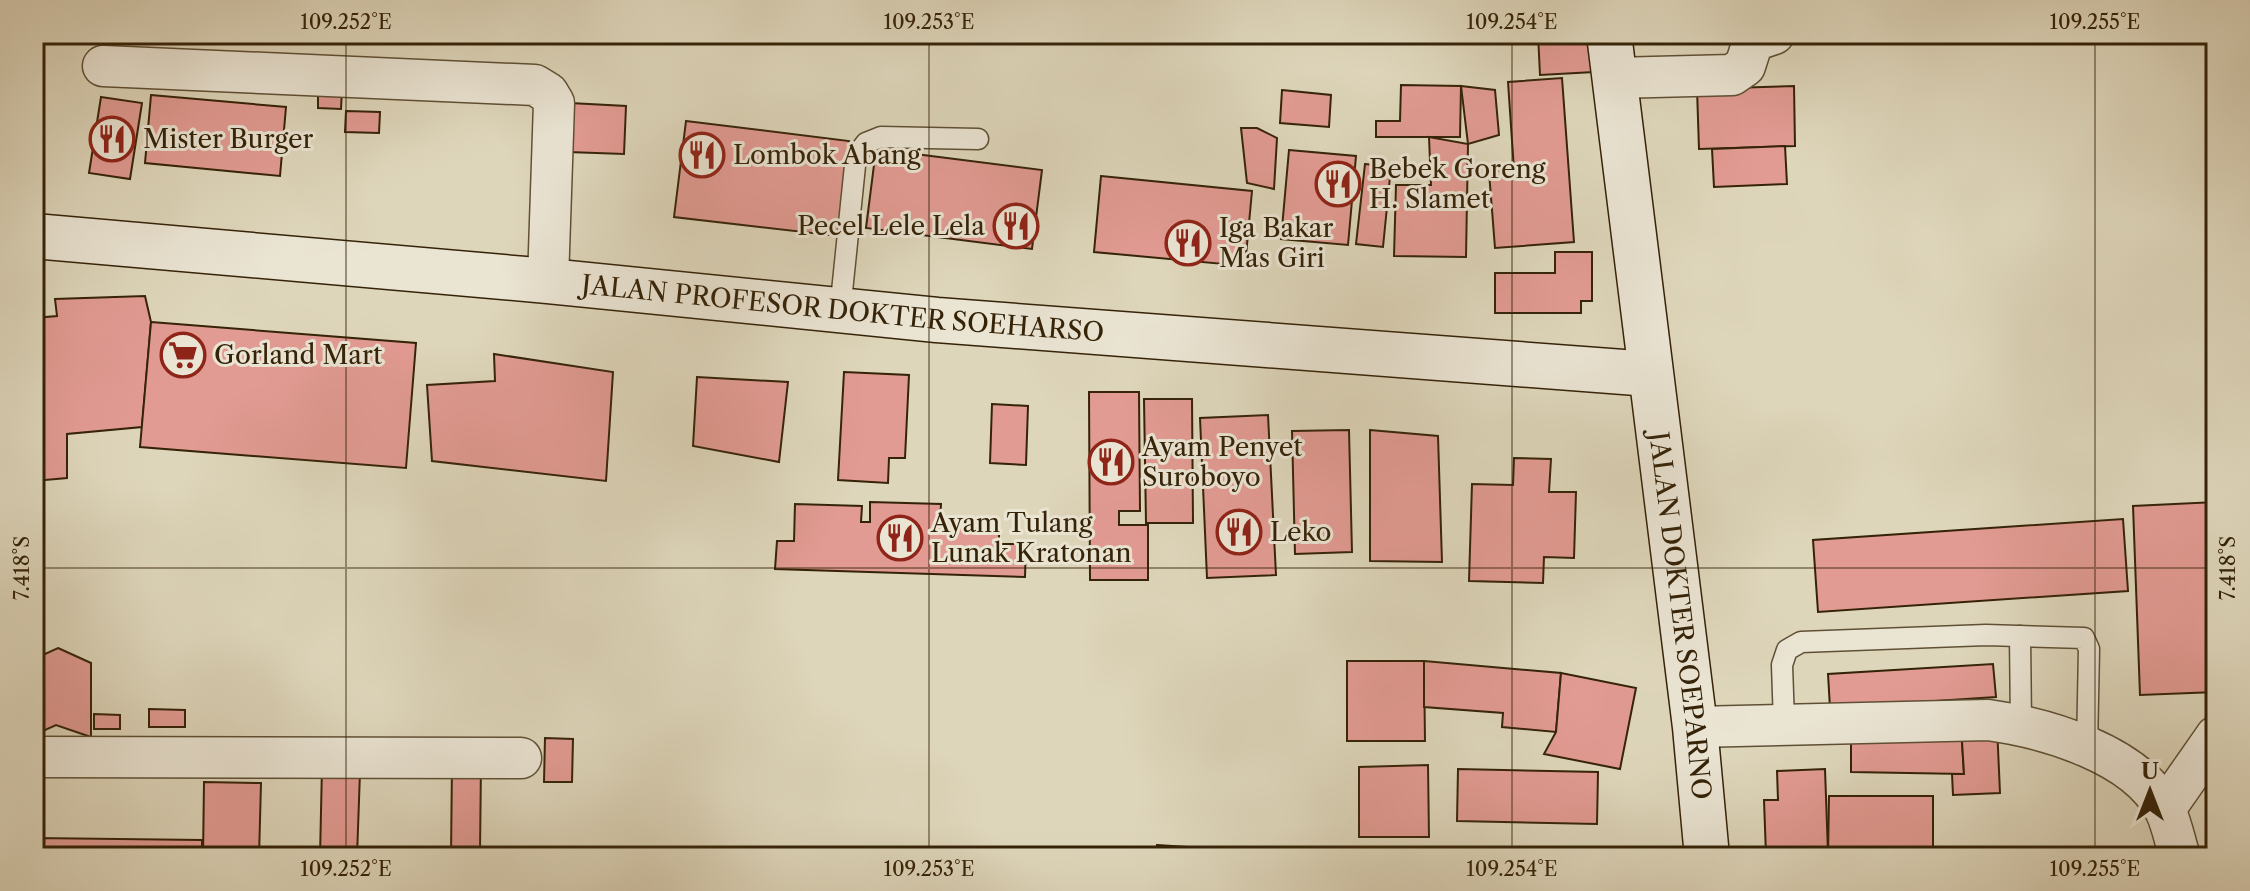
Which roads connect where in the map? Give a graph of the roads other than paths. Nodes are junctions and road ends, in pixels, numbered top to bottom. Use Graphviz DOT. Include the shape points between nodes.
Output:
graph roads {
  1 [pos="1609,34"];
  2 [pos="1774,34"];
  3 [pos="103,66"];
  4 [pos="1614,78"];
  5 [pos="978,139"];
  6 [pos="34,236"];
  7 [pos="548,281"];
  8 [pos="840,311"];
  9 [pos="1650,374"];
  10 [pos="2020,636"];
  11 [pos="1784,723"];
  12 [pos="2021,725"];
  13 [pos="1695,727"];
  14 [pos="2216,736"];
  15 [pos="2087,748"];
  16 [pos="34,757"];
  17 [pos="521,758"];
  18 [pos="2165,809"];
  19 [pos="1707,857"];
  20 [pos="2180,857"];
  1 -- 4 [label="street, JALAN DOKTER SOEPARNO"];
  2 -- 4 [label="street" via="1753,41 1745,66 1732,75"];
  3 -- 7 [label="street" via="535,85 554,103"];
  4 -- 9 [label="street, JALAN DOKTER SOEPARNO"];
  5 -- 8 [label="lane" via="881,137 866,143 856,156"];
  6 -- 7 [label="street, JALAN PROFESOR DOKTER SOEHARSO"];
  7 -- 8 [label="street, JALAN PROFESOR DOKTER SOEHARSO"];
  8 -- 9 [label="street, JALAN PROFESOR DOKTER SOEHARSO"];
  9 -- 13 [label="street, JALAN DOKTER SOEPARNO"];
  10 -- 11 [label="lane" via="1801,642 1787,650 1782,665"];
  10 -- 12 [label="lane"];
  10 -- 15 [label="lane" via="2084,638 2089,649"];
  11 -- 12 [label="street" via="1988,720"];
  11 -- 13 [label="street"];
  12 -- 15 [label="street"];
  13 -- 19 [label="street, JALAN DOKTER SOEPARNO"];
  14 -- 18 [label="street"];
  15 -- 18 [label="street" via="2140,776"];
  16 -- 17 [label="street"];
  18 -- 20 [label="street"];
}
